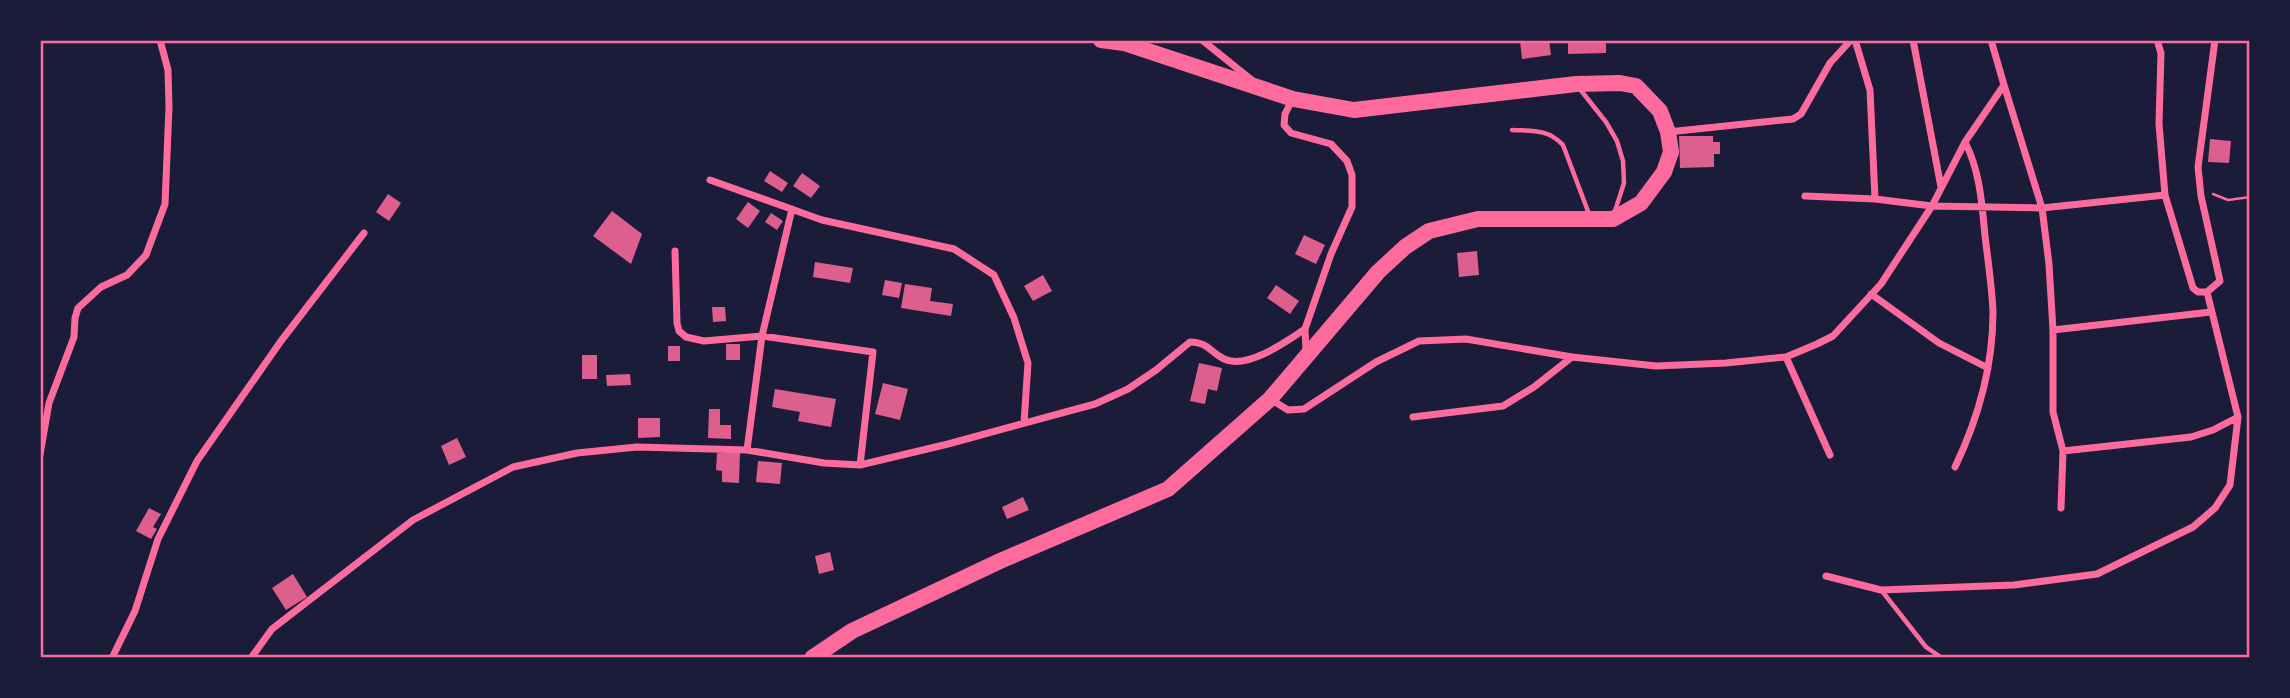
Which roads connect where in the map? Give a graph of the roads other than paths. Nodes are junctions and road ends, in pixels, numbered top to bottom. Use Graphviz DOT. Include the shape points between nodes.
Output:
graph roads {
  1 [pos="160,40"];
  2 [pos="1101,40"];
  3 [pos="1202,40"];
  4 [pos="1853,40"];
  5 [pos="1913,40"];
  6 [pos="1991,40"];
  7 [pos="2157,40"];
  8 [pos="2215,40"];
  9 [pos="1576,84"];
  10 [pos="2004,85"];
  11 [pos="1262,88"];
  12 [pos="1293,99"];
  13 [pos="1512,130"];
  14 [pos="1668,132"];
  15 [pos="1965,142"];
  16 [pos="710,180"];
  17 [pos="1941,187"];
  18 [pos="2165,195"];
  19 [pos="1805,196"];
  20 [pos="1875,199"];
  21 [pos="1932,206"];
  22 [pos="1982,208"];
  23 [pos="2042,208"];
  24 [pos="792,209"];
  25 [pos="1590,218"];
  26 [pos="1613,219"];
  27 [pos="364,233"];
  28 [pos="675,251"];
  29 [pos="2207,292"];
  30 [pos="1871,294"];
  31 [pos="2211,312"];
  32 [pos="1305,329"];
  33 [pos="2053,330"];
  34 [pos="762,335"];
  35 [pos="1307,356"];
  36 [pos="1572,357"];
  37 [pos="1786,357"];
  38 [pos="1988,368"];
  39 [pos="1270,399"];
  40 [pos="1413,417"];
  41 [pos="2238,417"];
  42 [pos="1024,423"];
  43 [pos="747,450"];
  44 [pos="2063,452"];
  45 [pos="40,455"];
  46 [pos="1830,455"];
  47 [pos="860,465"];
  48 [pos="1955,467"];
  49 [pos="2061,508"];
  50 [pos="1826,576"];
  51 [pos="1881,590"];
  52 [pos="112,658"];
  53 [pos="251,658"];
  54 [pos="812,658"];
  55 [pos="1942,658"];
  1 -- 45 [label="street" via="169,95 165,204 146,255 127,275 101,287 78,308 75,337 49,403"];
  2 -- 11 [label="highway" via="1124,43"];
  3 -- 11 [label="street"];
  4 -- 14 [label="street" via="1830,63 1793,119"];
  4 -- 20 [label="street" via="1870,90"];
  5 -- 17 [label="street"];
  6 -- 10 [label="street"];
  7 -- 18 [label="street"];
  8 -- 29 [label="street" via="2199,167 2220,281"];
  9 -- 12 [label="highway" via="1354,110"];
  9 -- 14 [label="highway" via="1636,86 1660,111"];
  9 -- 26 [label="lane" via="1606,122 1623,161 1624,183"];
  10 -- 15 [label="street"];
  10 -- 23 [label="street"];
  11 -- 12 [label="highway"];
  12 -- 32 [label="street" via="1284,125 1291,133 1331,144 1347,161 1353,191 1352,207"];
  13 -- 25 [label="lane" via="1545,132 1563,145"];
  14 -- 26 [label="highway" via="1671,152 1664,172 1640,203"];
  15 -- 17 [label="street"];
  15 -- 22 [label="street" via="1974,160"];
  16 -- 24 [label="street"];
  17 -- 21 [label="street"];
  18 -- 23 [label="street"];
  18 -- 29 [label="street" via="2193,288"];
  19 -- 20 [label="street"];
  20 -- 21 [label="street"];
  21 -- 22 [label="street"];
  21 -- 30 [label="street"];
  22 -- 23 [label="street"];
  22 -- 38 [label="street" via="1993,311"];
  23 -- 33 [label="street"];
  24 -- 34 [label="street"];
  24 -- 42 [label="street" via="954,249 994,275 1028,363"];
  25 -- 26 [label="highway"];
  25 -- 35 [label="highway" via="1478,219 1429,231 1378,272"];
  27 -- 52 [label="street" via="197,461 158,539 135,611"];
  28 -- 34 [label="street" via="679,331 704,341"];
  29 -- 31 [label="street"];
  30 -- 37 [label="street" via="1833,336"];
  30 -- 38 [label="street" via="1939,343"];
  31 -- 33 [label="street"];
  31 -- 41 [label="street"];
  32 -- 35 [label="street"];
  32 -- 42 [label="street" via="1239,363 1223,359 1202,343 1190,342 1128,389 1095,404"];
  33 -- 44 [label="street" via="2053,412"];
  34 -- 43 [label="street"];
  34 -- 47 [label="street" via="873,352"];
  35 -- 39 [label="highway"];
  36 -- 37 [label="street" via="1656,366"];
  36 -- 39 [label="street" via="1466,339 1419,341 1376,362 1304,409 1288,410"];
  36 -- 40 [label="street" via="1503,406"];
  37 -- 46 [label="street"];
  38 -- 48 [label="street" via="1972,431"];
  39 -- 54 [label="highway" via="1168,489 852,631"];
  41 -- 44 [label="street" via="2191,437"];
  41 -- 51 [label="street" via="2231,485 2215,508 2193,527 2096,574 2014,585"];
  42 -- 47 [label="street"];
  43 -- 47 [label="street"];
  43 -- 53 [label="street" via="637,447 577,453 513,467 413,520 272,629"];
  44 -- 49 [label="street"];
  50 -- 51 [label="street"];
  51 -- 55 [label="lane" via="1926,647"];
}
